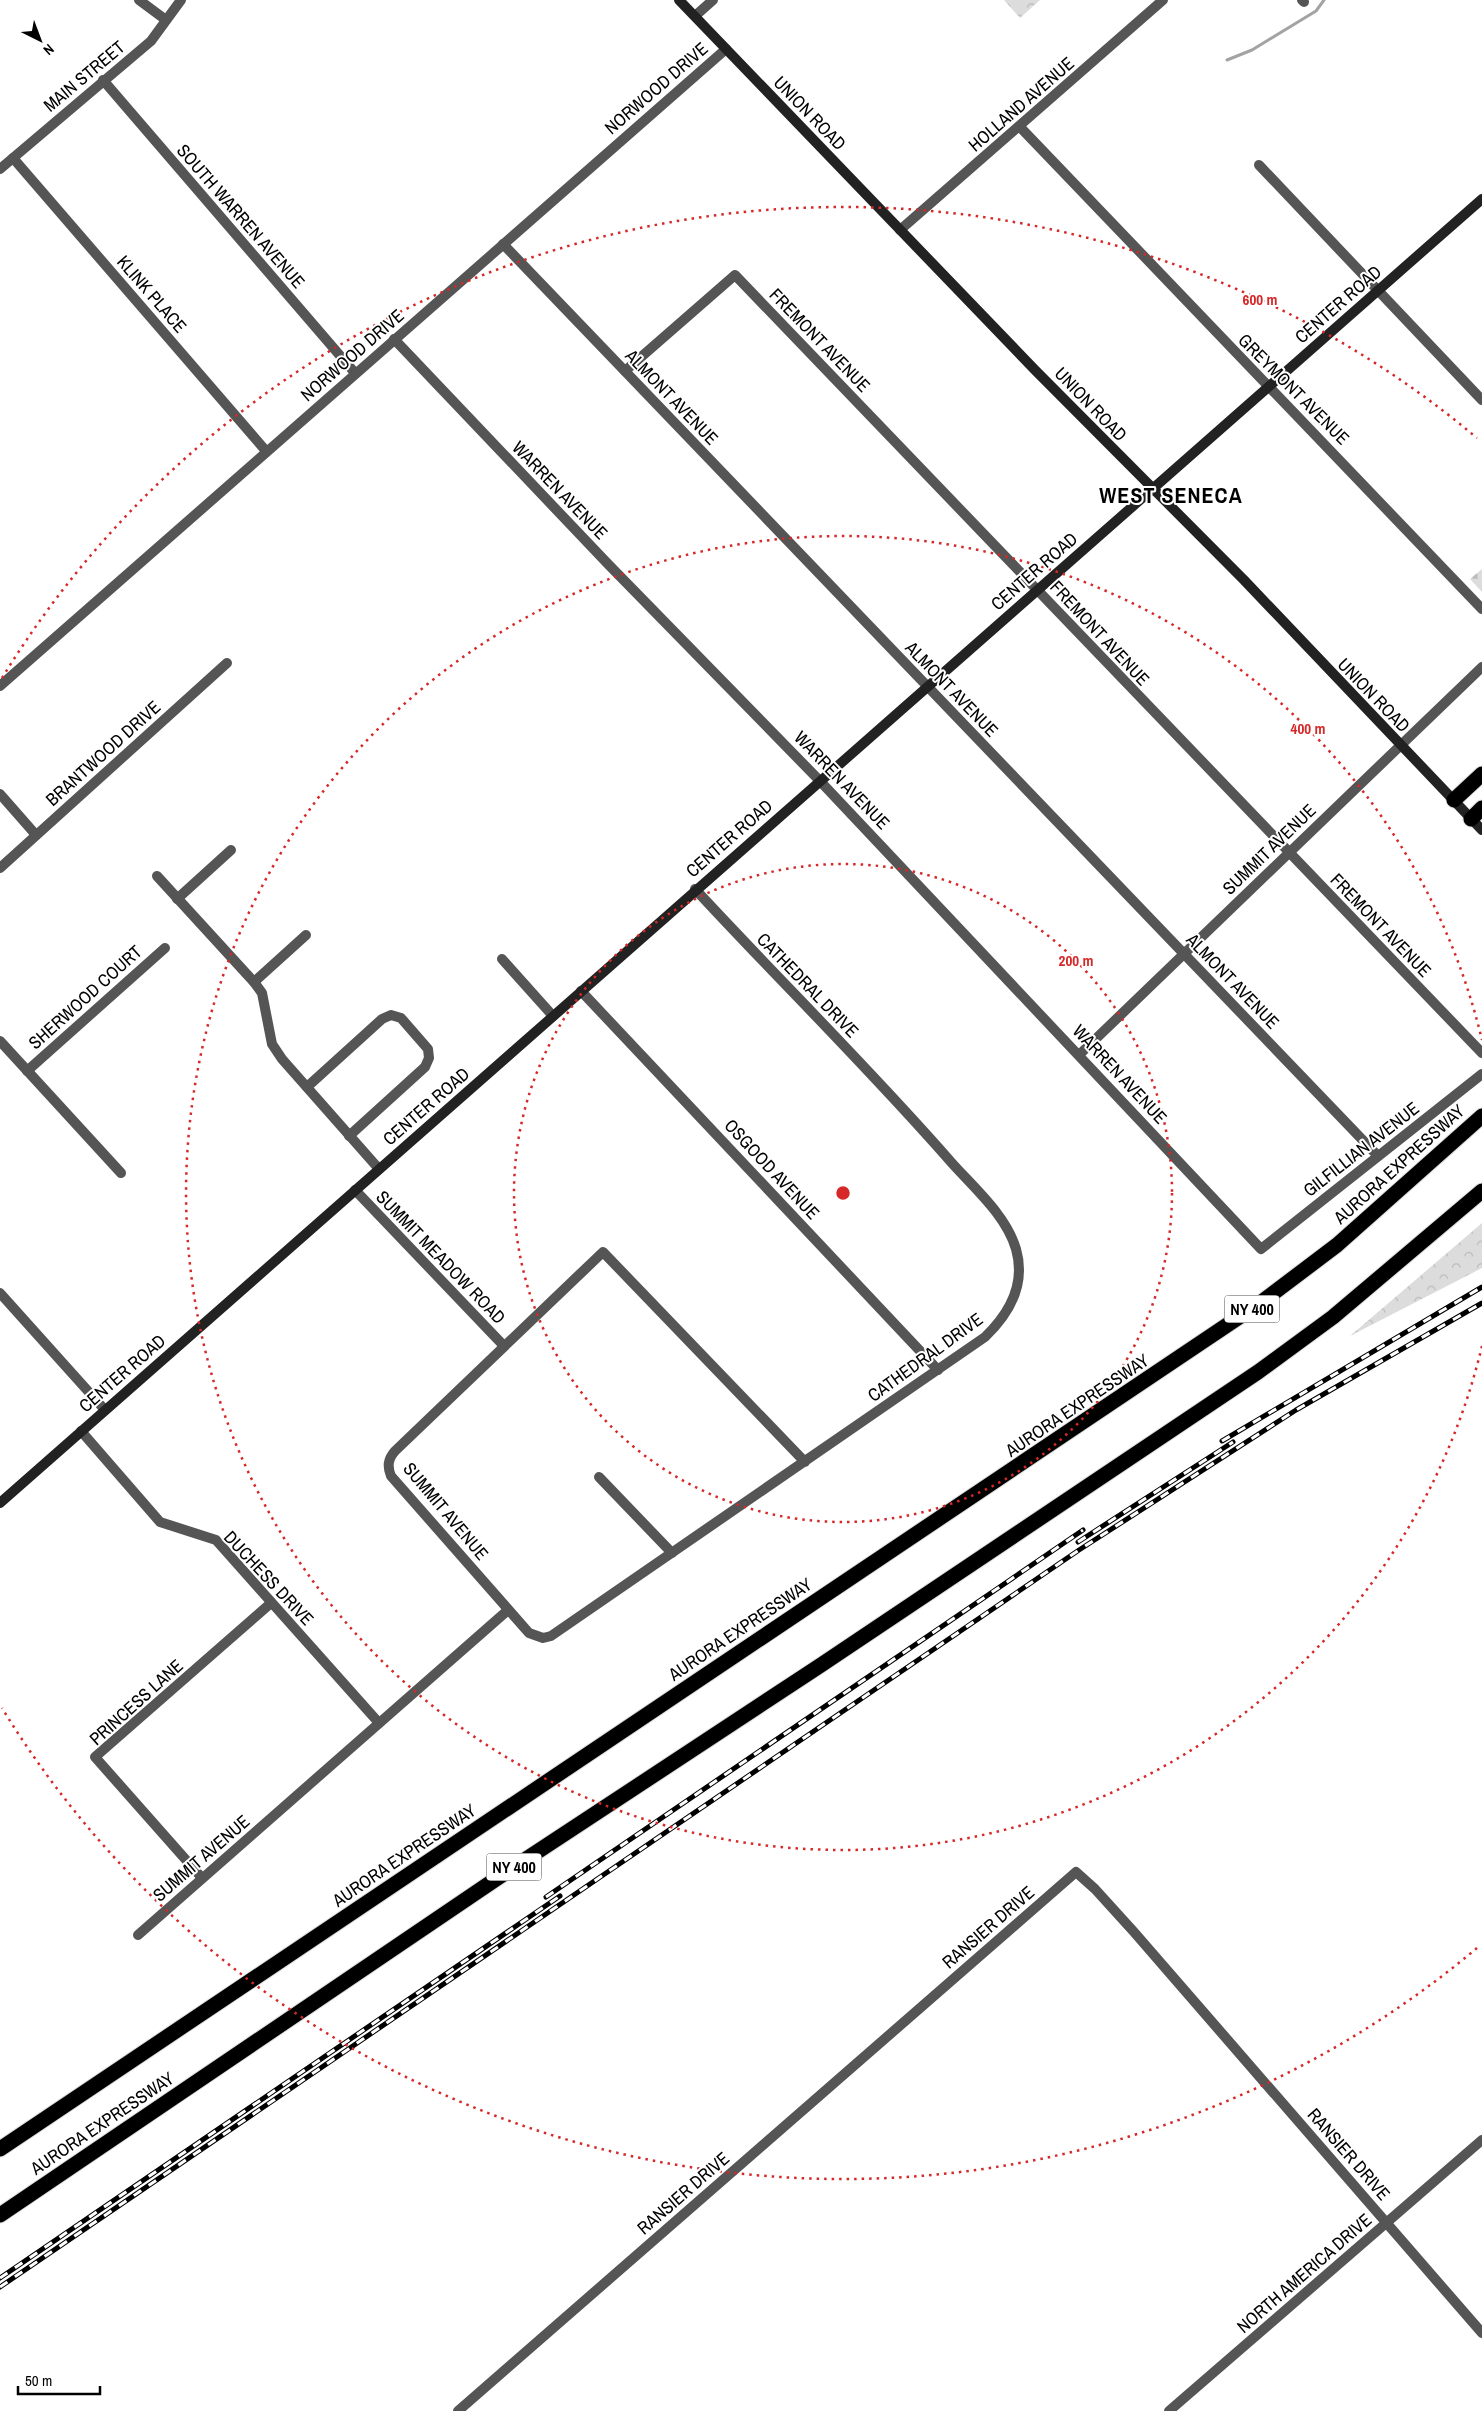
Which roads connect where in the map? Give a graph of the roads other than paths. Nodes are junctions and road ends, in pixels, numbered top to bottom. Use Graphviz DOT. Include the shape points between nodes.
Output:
graph roads {
  1 [pos="139,0"];
  2 [pos="181,0"];
  3 [pos="679,0"];
  4 [pos="713,0"];
  5 [pos="1163,0"];
  6 [pos="695,16"];
  7 [pos="166,20"];
  8 [pos="726,49"];
  9 [pos="103,80"];
  10 [pos="1020,127"];
  11 [pos="13,158"];
  12 [pos="1259,165"];
  13 [pos="0,169"];
  14 [pos="1482,199"];
  15 [pos="900,230"];
  16 [pos="503,244"];
  17 [pos="1378,290"];
  18 [pos="394,339"];
  19 [pos="625,371"];
  20 [pos="355,374"];
  21 [pos="1268,387"];
  22 [pos="1482,400"];
  23 [pos="266,451"];
  24 [pos="1152,489"];
  25 [pos="1037,590"];
  26 [pos="1482,609"];
  27 [pos="227,663"];
  28 [pos="1482,667"];
  29 [pos="0,686"];
  30 [pos="926,686"];
  31 [pos="1400,745"];
  32 [pos="1482,774"];
  33 [pos="820,780"];
  34 [pos="0,794"];
  35 [pos="1454,800"];
  36 [pos="1477,814"];
  37 [pos="1482,830"];
  38 [pos="36,834"];
  39 [pos="231,850"];
  40 [pos="1288,852"];
  41 [pos="0,868"];
  42 [pos="157,876"];
  43 [pos="695,889"];
  44 [pos="177,899"];
  45 [pos="306,935"];
  46 [pos="165,948"];
  47 [pos="1185,953"];
  48 [pos="502,959"];
  49 [pos="254,982"];
  50 [pos="581,991"];
  51 [pos="553,1016"];
  52 [pos="0,1041"];
  53 [pos="1482,1053"];
  54 [pos="1080,1054"];
  55 [pos="27,1071"];
  56 [pos="1482,1074"];
  57 [pos="306,1087"];
  58 [pos="1482,1116"];
  59 [pos="349,1136"];
  60 [pos="1378,1156"];
  61 [pos="379,1169"];
  62 [pos="121,1173"];
  63 [pos="355,1190"];
  64 [pos="1482,1191"];
  65 [pos="1261,1249"];
  66 [pos="0,1293"];
  67 [pos="504,1346"];
  68 [pos="938,1370"];
  69 [pos="105,1410"];
  70 [pos="81,1431"];
  71 [pos="805,1462"];
  72 [pos="599,1477"];
  73 [pos="0,1503"];
  74 [pos="672,1553"];
  75 [pos="271,1603"];
  76 [pos="508,1610"];
  77 [pos="379,1724"];
  78 [pos="202,1878"];
  79 [pos="138,1935"];
  80 [pos="1482,2140"];
  81 [pos="0,2149"];
  82 [pos="0,2215"];
  83 [pos="1387,2223"];
  84 [pos="1482,2333"];
  85 [pos="458,2411"];
  86 [pos="1169,2411"];
  1 -- 7 [label="street"];
  2 -- 7 [label="street, MAIN STREET"];
  3 -- 6 [label="main road, UNION ROAD"];
  4 -- 6 [label="street"];
  5 -- 10 [label="street, HOLLAND AVENUE"];
  6 -- 8 [label="main road, UNION ROAD"];
  7 -- 9 [label="street, MAIN STREET" via="151,41"];
  8 -- 15 [label="main road, UNION ROAD"];
  8 -- 16 [label="street, NORWOOD DRIVE"];
  9 -- 11 [label="street, MAIN STREET"];
  9 -- 20 [label="street, SOUTH WARREN AVENUE"];
  10 -- 15 [label="street, HOLLAND AVENUE"];
  10 -- 21 [label="street, GREYMONT AVENUE"];
  11 -- 13 [label="street, MAIN STREET"];
  11 -- 23 [label="street, KLINK PLACE"];
  12 -- 17 [label="street"];
  14 -- 17 [label="main road, CENTER ROAD"];
  15 -- 24 [label="main road, UNION ROAD"];
  16 -- 18 [label="street, NORWOOD DRIVE"];
  16 -- 19 [label="street, ALMONT AVENUE"];
  17 -- 21 [label="main road, CENTER ROAD"];
  17 -- 22 [label="street"];
  18 -- 20 [label="street, NORWOOD DRIVE"];
  18 -- 33 [label="street, WARREN AVENUE"];
  19 -- 25 [label="street, FREMONT AVENUE" via="735,275"];
  19 -- 30 [label="street, ALMONT AVENUE"];
  20 -- 23 [label="street, NORWOOD DRIVE"];
  21 -- 24 [label="main road, CENTER ROAD"];
  21 -- 26 [label="street, GREYMONT AVENUE"];
  23 -- 29 [label="street, NORWOOD DRIVE"];
  24 -- 25 [label="main road, CENTER ROAD"];
  24 -- 31 [label="main road, UNION ROAD" via="1244,580"];
  25 -- 30 [label="main road, CENTER ROAD"];
  25 -- 40 [label="street, FREMONT AVENUE"];
  27 -- 38 [label="street, BRANTWOOD DRIVE"];
  28 -- 31 [label="street, SUMMIT AVENUE"];
  30 -- 33 [label="main road, CENTER ROAD"];
  30 -- 47 [label="street, ALMONT AVENUE"];
  31 -- 35 [label="main road, UNION ROAD"];
  31 -- 40 [label="street, SUMMIT AVENUE"];
  32 -- 35 [label="highway"];
  33 -- 43 [label="main road, CENTER ROAD"];
  33 -- 54 [label="street, WARREN AVENUE"];
  34 -- 38 [label="street"];
  35 -- 36 [label="main road, UNION ROAD"];
  36 -- 37 [label="main road, UNION ROAD"];
  38 -- 41 [label="street, BRANTWOOD DRIVE"];
  39 -- 44 [label="street"];
  40 -- 47 [label="street, SUMMIT AVENUE"];
  40 -- 53 [label="street, FREMONT AVENUE"];
  42 -- 44 [label="street"];
  43 -- 50 [label="main road, CENTER ROAD"];
  43 -- 68 [label="street, CATHEDRAL DRIVE" via="920,1126 1002,1221 1011,1237 1016,1251 1018,1282 1005,1316 985,1337"];
  44 -- 49 [label="street"];
  45 -- 49 [label="street"];
  46 -- 55 [label="street, SHERWOOD COURT"];
  47 -- 54 [label="street, SUMMIT AVENUE"];
  47 -- 60 [label="street, ALMONT AVENUE"];
  48 -- 51 [label="street"];
  49 -- 57 [label="street" via="262,993 272,1044"];
  50 -- 51 [label="main road, CENTER ROAD"];
  50 -- 68 [label="street, OSGOOD AVENUE"];
  51 -- 61 [label="main road, CENTER ROAD"];
  52 -- 55 [label="street"];
  54 -- 65 [label="street, WARREN AVENUE"];
  55 -- 62 [label="street"];
  56 -- 60 [label="street, GILFILLIAN AVENUE"];
  57 -- 59 [label="street"];
  57 -- 59 [label="street" via="382,1019 391,1015 401,1018 428,1049 429,1058 425,1067"];
  58 -- 81 [label="highway, AURORA EXPRESSWAY / NY 400" via="1337,1245 1263,1301"];
  59 -- 61 [label="street"];
  60 -- 65 [label="street, GILFILLIAN AVENUE"];
  61 -- 63 [label="main road, CENTER ROAD"];
  63 -- 67 [label="street, SUMMIT MEADOW ROAD"];
  63 -- 69 [label="main road, CENTER ROAD"];
  64 -- 82 [label="highway, AURORA EXPRESSWAY / NY 400" via="1333,1317 1258,1372 496,1879"];
  66 -- 69 [label="street"];
  67 -- 71 [label="street, SUMMIT AVENUE" via="603,1252"];
  67 -- 76 [label="street, SUMMIT AVENUE" via="395,1451 389,1469 391,1476"];
  68 -- 71 [label="street, CATHEDRAL DRIVE"];
  69 -- 70 [label="main road, CENTER ROAD"];
  70 -- 73 [label="main road, CENTER ROAD"];
  70 -- 75 [label="street, DUCHESS DRIVE" via="160,1522 216,1540"];
  71 -- 74 [label="street, CATHEDRAL DRIVE"];
  72 -- 74 [label="street"];
  74 -- 76 [label="street, CATHEDRAL DRIVE" via="551,1636 543,1638 529,1633"];
  75 -- 77 [label="street, DUCHESS DRIVE"];
  75 -- 78 [label="street, PRINCESS LANE" via="95,1757"];
  76 -- 77 [label="street, SUMMIT AVENUE"];
  77 -- 78 [label="street, SUMMIT AVENUE"];
  78 -- 79 [label="street, SUMMIT AVENUE"];
  80 -- 83 [label="street, NORTH AMERICA DRIVE"];
  83 -- 84 [label="street, RANSIER DRIVE"];
  83 -- 85 [label="street, RANSIER DRIVE" via="1134,1932 1076,1872"];
  83 -- 86 [label="street, NORTH AMERICA DRIVE"];
}
